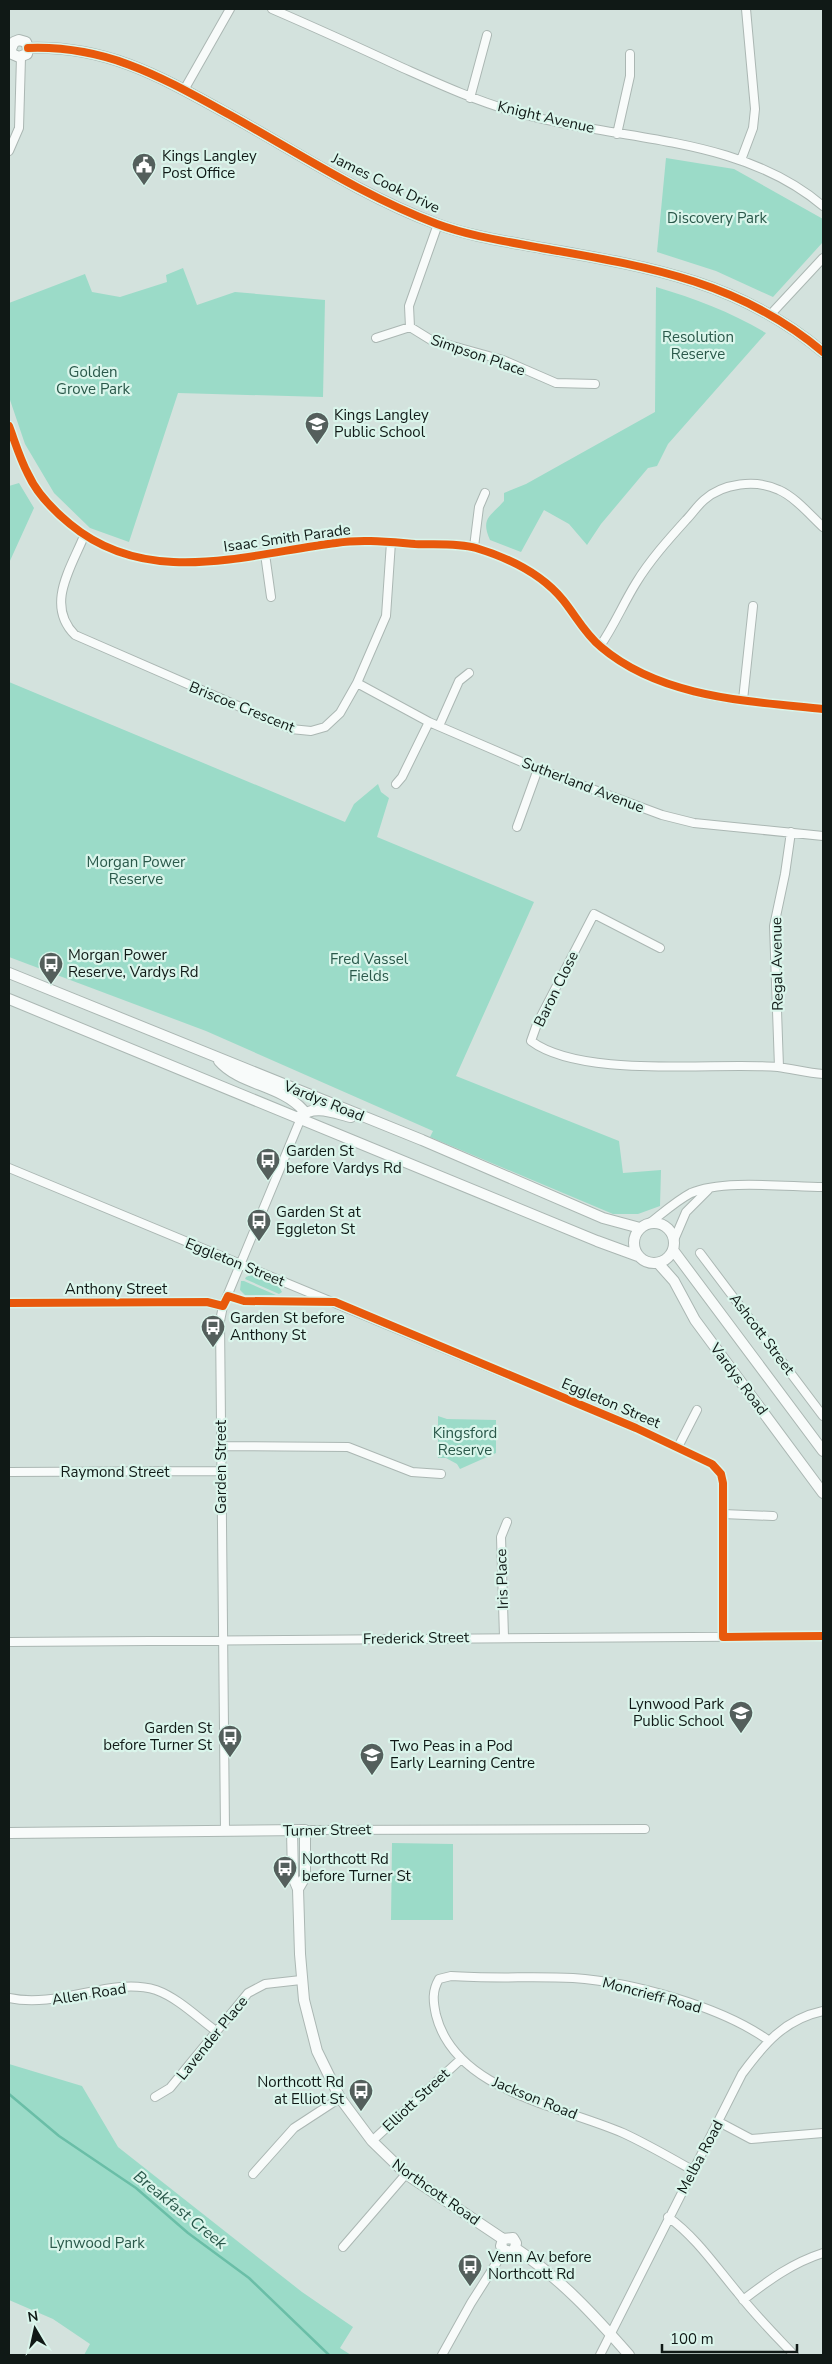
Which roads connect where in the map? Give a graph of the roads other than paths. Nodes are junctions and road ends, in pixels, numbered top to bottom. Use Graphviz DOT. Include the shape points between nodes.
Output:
graph roads {
  1 [pos="230,9"];
  2 [pos="272,9"];
  3 [pos="746,9"];
  4 [pos="488,36"];
  5 [pos="10,48"];
  6 [pos="28,48"];
  7 [pos="630,54"];
  8 [pos="21,57"];
  9 [pos="184,90"];
  10 [pos="470,98"];
  11 [pos="617,134"];
  12 [pos="9,151"];
  13 [pos="740,160"];
  14 [pos="823,206"];
  15 [pos="438,224"];
  16 [pos="823,258"];
  17 [pos="770,314"];
  18 [pos="410,328"];
  19 [pos="376,338"];
  20 [pos="823,352"];
  21 [pos="595,384"];
  22 [pos="9,426"];
  23 [pos="485,493"];
  24 [pos="823,527"];
  25 [pos="84,536"];
  26 [pos="391,542"];
  27 [pos="474,547"];
  28 [pos="265,554"];
  29 [pos="271,596"];
  30 [pos="753,606"];
  31 [pos="600,646"];
  32 [pos="469,673"];
  33 [pos="356,684"];
  34 [pos="743,700"];
  35 [pos="823,709"];
  36 [pos="429,722"];
  37 [pos="439,726"];
  38 [pos="538,769"];
  39 [pos="396,784"];
  40 [pos="517,827"];
  41 [pos="791,832"];
  42 [pos="823,836"];
  43 [pos="660,948"];
  44 [pos="9,973"];
  45 [pos="9,999"];
  46 [pos="214,1056"];
  47 [pos="779,1068"];
  48 [pos="823,1074"];
  49 [pos="301,1118"];
  50 [pos="378,1123"];
  51 [pos="9,1168"];
  52 [pos="823,1187"];
  53 [pos="708,1190"];
  54 [pos="650,1223"];
  55 [pos="640,1228"];
  56 [pos="674,1240"];
  57 [pos="673,1250"];
  58 [pos="700,1252"];
  59 [pos="638,1256"];
  60 [pos="658,1263"];
  61 [pos="241,1265"];
  62 [pos="228,1296"];
  63 [pos="335,1302"];
  64 [pos="9,1303"];
  65 [pos="223,1306"];
  66 [pos="697,1410"];
  67 [pos="823,1416"];
  68 [pos="221,1446"];
  69 [pos="678,1447"];
  70 [pos="823,1451"];
  71 [pos="220,1471"];
  72 [pos="9,1472"];
  73 [pos="441,1474"];
  74 [pos="823,1493"];
  75 [pos="723,1514"];
  76 [pos="773,1516"];
  77 [pos="507,1522"];
  78 [pos="823,1636"];
  79 [pos="504,1637"];
  80 [pos="723,1637"];
  81 [pos="222,1640"];
  82 [pos="9,1642"];
  83 [pos="645,1829"];
  84 [pos="292,1830"];
  85 [pos="305,1830"];
  86 [pos="225,1831"];
  87 [pos="9,1833"];
  88 [pos="298,1889"];
  89 [pos="439,1979"];
  90 [pos="301,1980"];
  91 [pos="9,1998"];
  92 [pos="823,2011"];
  93 [pos="216,2031"];
  94 [pos="768,2040"];
  95 [pos="460,2060"];
  96 [pos="155,2097"];
  97 [pos="340,2098"];
  98 [pos="719,2122"];
  99 [pos="823,2133"];
  100 [pos="372,2141"];
  101 [pos="694,2171"];
  102 [pos="253,2174"];
  103 [pos="406,2174"];
  104 [pos="668,2217"];
  105 [pos="503,2238"];
  106 [pos="343,2247"];
  107 [pos="515,2248"];
  108 [pos="504,2251"];
  109 [pos="823,2254"];
  110 [pos="743,2300"];
  111 [pos="611,2334"];
  112 [pos="442,2355"];
  113 [pos="600,2355"];
  114 [pos="629,2355"];
  115 [pos="794,2355"];
  1 -- 9 [label="street"];
  2 -- 10 [label="street, Knight Avenue"];
  3 -- 13 [label="street" via="755,109 753,128"];
  4 -- 10 [label="street"];
  5 -- 6 [label="street" via="19,40 26,42"];
  5 -- 8 [label="street" via="14,55"];
  6 -- 8 [label="street" via="27,54"];
  6 -- 9 [label="street, James Cook Drive" via="59,48 107,56 144,69"];
  7 -- 11 [label="street" via="630,76"];
  8 -- 12 [label="street" via="19,128"];
  9 -- 15 [label="street, James Cook Drive" via="373,195"];
  10 -- 11 [label="street, Knight Avenue" via="514,112"];
  11 -- 13 [label="street, Knight Avenue" via="709,150"];
  13 -- 14 [label="street, Knight Avenue" via="802,188"];
  15 -- 17 [label="street, James Cook Drive" via="489,238 662,271 717,289"];
  15 -- 18 [label="street" via="409,306"];
  16 -- 17 [label="street"];
  17 -- 20 [label="street, James Cook Drive"];
  18 -- 19 [label="street"];
  18 -- 21 [label="street, Simpson Place" via="431,340 503,360 556,383"];
  22 -- 25 [label="street, Isaac Smith Parade" via="28,475 42,497"];
  23 -- 27 [label="street" via="479,507"];
  24 -- 31 [label="street" via="782,491 771,486 743,484 723,488 703,500 659,550"];
  25 -- 28 [label="street, Isaac Smith Parade" via="139,557 174,563 213,562"];
  25 -- 33 [label="street, Briscoe Crescent" via="60,602 66,625 83,640 297,730 325,727 340,713"];
  26 -- 27 [label="street, Isaac Smith Parade"];
  26 -- 28 [label="street, Isaac Smith Parade" via="336,543"];
  26 -- 33 [label="street, Briscoe Crescent" via="386,616"];
  27 -- 31 [label="street, Isaac Smith Parade" via="521,566 544,581"];
  28 -- 29 [label="street"];
  30 -- 34 [label="street"];
  31 -- 34 [label="street, Isaac Smith Parade" via="626,665 658,681"];
  32 -- 37 [label="street" via="459,681"];
  33 -- 36 [label="street, Sutherland Avenue"];
  34 -- 35 [label="street, Isaac Smith Parade"];
  36 -- 37 [label="street, Sutherland Avenue"];
  36 -- 39 [label="street"];
  37 -- 38 [label="street, Sutherland Avenue"];
  38 -- 40 [label="street"];
  38 -- 41 [label="street, Sutherland Avenue" via="662,815 694,823"];
  41 -- 42 [label="street, Sutherland Avenue"];
  41 -- 47 [label="street, Regal Avenue" via="774,926"];
  43 -- 47 [label="street, Baron Close" via="594,914 537,1024 532,1041 541,1048 590,1062"];
  44 -- 46 [label="street, Vardys Road"];
  45 -- 49 [label="street, Vardys Road"];
  46 -- 49 [label="street" via="229,1070 294,1102 303,1110"];
  46 -- 50 [label="street, Vardys Road"];
  47 -- 48 [label="street"];
  49 -- 50 [label="street" via="306,1112 316,1111"];
  49 -- 59 [label="street, Vardys Road"];
  49 -- 61 [label="street, Garden Street"];
  50 -- 55 [label="street, Vardys Road" via="603,1218"];
  51 -- 61 [label="street, Eggleton Street"];
  52 -- 53 [label="street" via="734,1186"];
  53 -- 54 [label="street" via="680,1199"];
  53 -- 56 [label="street" via="686,1212"];
  54 -- 55 [label="street"];
  54 -- 56 [label="street" via="668,1228"];
  55 -- 59 [label="street" via="633,1245"];
  56 -- 57 [label="street"];
  57 -- 60 [label="street" via="667,1259"];
  57 -- 70 [label="street, Vardys Road"];
  58 -- 67 [label="street, Ashcott Street"];
  59 -- 60 [label="street" via="649,1263"];
  60 -- 74 [label="street, Vardys Road" via="674,1281 695,1320"];
  61 -- 62 [label="street, Garden Street"];
  61 -- 63 [label="street, Eggleton Street"];
  62 -- 63 [label="street" via="244,1301"];
  62 -- 65 [label="street, Garden Street"];
  63 -- 69 [label="street, Eggleton Street"];
  64 -- 65 [label="street, Anthony Street" via="206,1302"];
  65 -- 68 [label="street, Garden Street" via="219,1329"];
  66 -- 69 [label="street"];
  68 -- 71 [label="street, Garden Street"];
  68 -- 73 [label="street" via="348,1447 412,1472"];
  69 -- 75 [label="street, Eggleton Street" via="712,1464 721,1474"];
  71 -- 72 [label="street, Raymond Street"];
  71 -- 81 [label="street, Garden Street"];
  75 -- 76 [label="street"];
  75 -- 80 [label="street, Eggleton Street"];
  77 -- 79 [label="street, Iris Place" via="501,1538"];
  78 -- 80 [label="street, Frederick Street"];
  79 -- 80 [label="street, Frederick Street"];
  79 -- 81 [label="street, Frederick Street"];
  81 -- 82 [label="street, Frederick Street"];
  81 -- 86 [label="street, Garden Street"];
  83 -- 85 [label="street, Turner Street"];
  84 -- 85 [label="street, Turner Street"];
  84 -- 86 [label="street, Turner Street"];
  84 -- 88 [label="street, Northcott Road" via="293,1877"];
  85 -- 88 [label="street, Northcott Road" via="305,1877"];
  86 -- 87 [label="street, Turner Street"];
  88 -- 90 [label="street, Northcott Road"];
  89 -- 94 [label="street, Moncrieff Road" via="451,1976 572,1978 608,1982 727,2016"];
  89 -- 95 [label="street, Jackson Road" via="433,1988 439,2026"];
  90 -- 93 [label="street, Lavender Place" via="272,1982 253,1990"];
  90 -- 97 [label="street, Northcott Road" via="312,2035"];
  91 -- 93 [label="street, Allen Road" via="45,2001 125,1987 149,1988 174,1999"];
  92 -- 94 [label="street, Melba Road" via="811,2014"];
  93 -- 96 [label="street, Lavender Place" via="170,2088"];
  94 -- 98 [label="street, Melba Road" via="742,2074"];
  95 -- 100 [label="street, Elliott Street"];
  95 -- 101 [label="street, Jackson Road" via="496,2084 624,2134"];
  97 -- 100 [label="street, Northcott Road"];
  97 -- 102 [label="street" via="294,2128"];
  98 -- 99 [label="street" via="751,2139"];
  98 -- 101 [label="street, Melba Road"];
  100 -- 103 [label="street, Northcott Road"];
  101 -- 104 [label="street, Melba Road"];
  103 -- 105 [label="street, Northcott Road"];
  103 -- 106 [label="street"];
  104 -- 110 [label="street" via="694,2240"];
  104 -- 111 [label="street, Melba Road"];
  105 -- 107 [label="street" via="515,2239"];
  105 -- 108 [label="street" via="501,2246"];
  107 -- 108 [label="street" via="511,2252"];
  107 -- 111 [label="street" via="556,2278"];
  108 -- 112 [label="street" via="470,2303"];
  109 -- 110 [label="street" via="777,2274"];
  110 -- 115 [label="street"];
  111 -- 113 [label="street, Melba Road"];
  111 -- 114 [label="street"];
}
